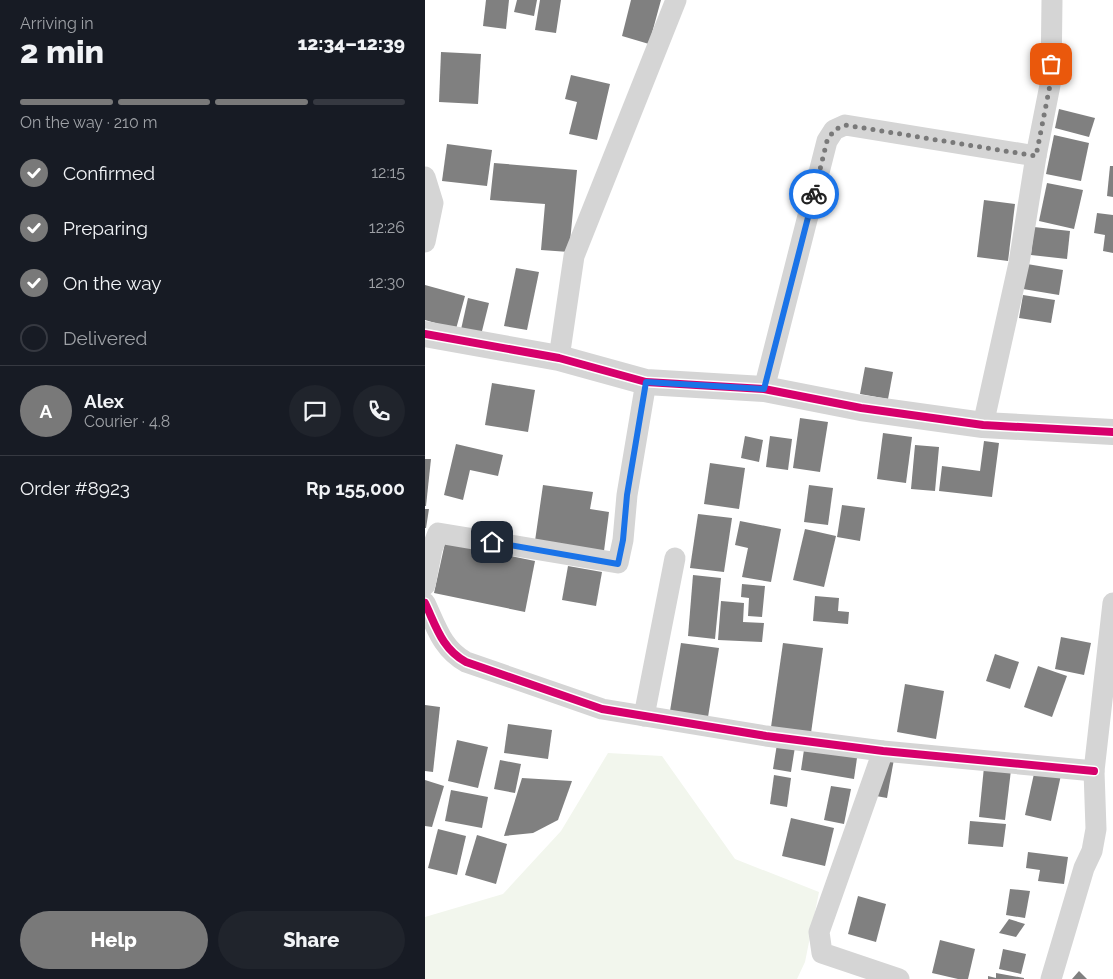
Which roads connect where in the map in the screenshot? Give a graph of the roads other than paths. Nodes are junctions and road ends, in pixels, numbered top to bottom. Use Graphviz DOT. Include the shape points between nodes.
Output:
graph roads {
  1 [pos="676,0"];
  2 [pos="1052,0"];
  3 [pos="1036,156"];
  4 [pos="425,179"];
  5 [pos="425,242"];
  6 [pos="425,334"];
  7 [pos="559,358"];
  8 [pos="646,382"];
  9 [pos="764,389"];
  10 [pos="983,425"];
  11 [pos="1113,432"];
  12 [pos="675,558"];
  13 [pos="425,584"];
  14 [pos="425,603"];
  15 [pos="1113,604"];
  16 [pos="644,716"];
  17 [pos="883,751"];
  18 [pos="1094,771"];
  19 [pos="899,979"];
  20 [pos="1051,979"];
  1 -- 7 [label="street" via="574,256"];
  2 -- 3 [label="street" via="1051,80"];
  3 -- 9 [label="street" via="845,125 834,130 827,141"];
  3 -- 10 [label="street" via="1019,263"];
  4 -- 5 [label="street" via="433,203"];
  6 -- 7 [label="street"];
  7 -- 8 [label="street"];
  8 -- 9 [label="street"];
  8 -- 13 [label="street" via="618,564 438,533"];
  9 -- 10 [label="street" via="861,408"];
  10 -- 11 [label="street"];
  12 -- 16 [label="street"];
  14 -- 16 [label="street" via="445,644 455,656 466,662 602,709"];
  15 -- 18 [label="street"];
  16 -- 17 [label="street"];
  17 -- 18 [label="street"];
  17 -- 19 [label="street" via="819,932 822,954"];
  18 -- 20 [label="street" via="1096,829 1092,851 1083,868"];
}
